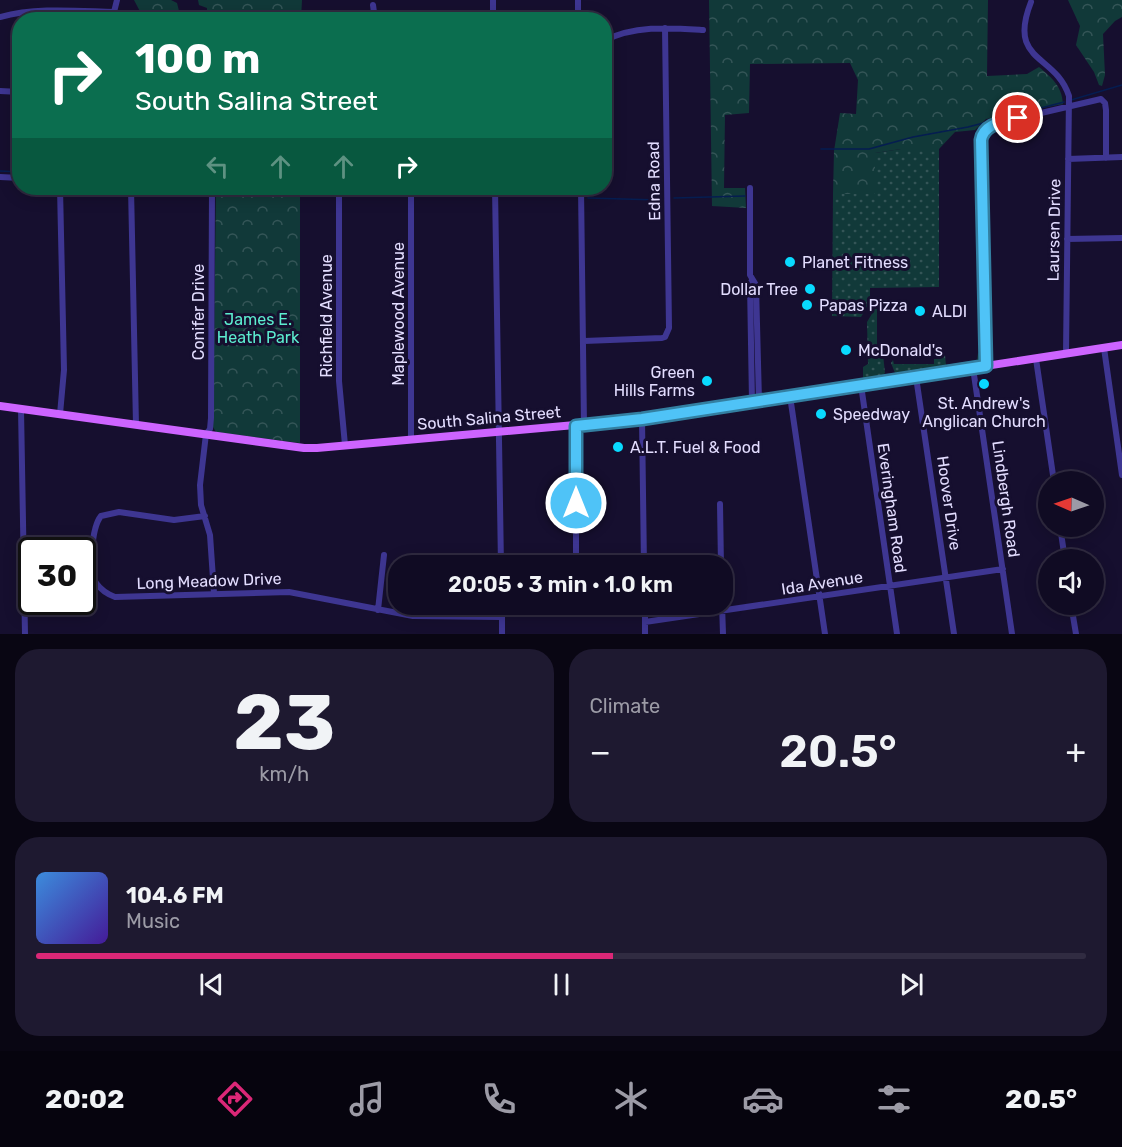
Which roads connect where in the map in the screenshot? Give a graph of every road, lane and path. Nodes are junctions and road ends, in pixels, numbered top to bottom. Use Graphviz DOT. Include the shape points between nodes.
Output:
graph roads {
  1 [pos="1033,1"];
  2 [pos="373,5"];
  3 [pos="374,12"];
  4 [pos="665,28"];
  5 [pos="704,30"];
  6 [pos="612,38"];
  7 [pos="1069,107"];
  8 [pos="1122,157"];
  9 [pos="1106,158"];
  10 [pos="1068,159"];
  11 [pos="750,188"];
  12 [pos="60,195"];
  13 [pos="131,195"];
  14 [pos="212,195"];
  15 [pos="339,195"];
  16 [pos="411,195"];
  17 [pos="495,195"];
  18 [pos="581,195"];
  19 [pos="1122,238"];
  20 [pos="1067,239"];
  21 [pos="584,341"];
  22 [pos="1122,345"];
  23 [pos="1104,348"];
  24 [pos="1066,354"];
  25 [pos="1036,358"];
  26 [pos="986,366"];
  27 [pos="973,368"];
  28 [pos="916,377"];
  29 [pos="861,386"];
  30 [pos="790,396"];
  31 [pos="756,402"];
  32 [pos="0,406"];
  33 [pos="21,409"];
  34 [pos="60,414"];
  35 [pos="642,419"];
  36 [pos="136,425"];
  37 [pos="580,425"];
  38 [pos="499,432"];
  39 [pos="206,434"];
  40 [pos="411,440"];
  41 [pos="345,445"];
  42 [pos="1052,471"];
  43 [pos="1122,476"];
  44 [pos="720,504"];
  45 [pos="205,516"];
  46 [pos="384,555"];
  47 [pos="501,555"];
  48 [pos="576,555"];
  49 [pos="645,555"];
  50 [pos="721,555"];
  51 [pos="1003,568"];
  52 [pos="946,577"];
  53 [pos="890,585"];
  54 [pos="214,593"];
  55 [pos="819,596"];
  56 [pos="733,607"];
  57 [pos="378,610"];
  58 [pos="645,615"];
  59 [pos="684,615"];
  60 [pos="722,615"];
  61 [pos="1073,615"];
  62 [pos="502,617"];
  63 [pos="645,622"];
  64 [pos="25,634"];
  65 [pos="502,634"];
  66 [pos="645,634"];
  67 [pos="723,634"];
  68 [pos="825,634"];
  69 [pos="897,634"];
  70 [pos="954,634"];
  71 [pos="1012,634"];
  72 [pos="1076,634"];
  1 -- 7 [label="street, Laursen Drive" via="1024,29 1028,49 1059,77 1069,96"];
  2 -- 3 [label="street"];
  4 -- 5 [label="street"];
  4 -- 6 [label="street"];
  4 -- 21 [label="street, Edna Road" via="670,314 667,334 662,338"];
  7 -- 9 [label="street" via="1096,99 1104,101"];
  7 -- 10 [label="street, Laursen Drive"];
  7 -- 26 [label="street" via="994,124 982,133"];
  8 -- 9 [label="street"];
  9 -- 10 [label="street"];
  10 -- 20 [label="street, Laursen Drive"];
  11 -- 31 [label="street" via="750,275 756,287"];
  12 -- 34 [label="street" via="64,370"];
  13 -- 36 [label="street"];
  14 -- 39 [label="street, Conifer Drive" via="211,418"];
  15 -- 41 [label="street, Richfield Avenue" via="339,370"];
  16 -- 40 [label="street, Maplewood Avenue"];
  17 -- 38 [label="street"];
  18 -- 21 [label="street"];
  19 -- 20 [label="street"];
  20 -- 24 [label="street, Laursen Drive"];
  21 -- 37 [label="street"];
  22 -- 23 [label="main road, South Salina Street"];
  23 -- 24 [label="main road, South Salina Street"];
  23 -- 43 [label="street"];
  24 -- 25 [label="main road, South Salina Street"];
  25 -- 26 [label="main road, South Salina Street"];
  25 -- 42 [label="street"];
  26 -- 27 [label="main road, South Salina Street"];
  27 -- 28 [label="main road, South Salina Street"];
  27 -- 51 [label="street, Lindbergh Road"];
  28 -- 29 [label="main road, South Salina Street"];
  28 -- 52 [label="street, Hoover Drive"];
  29 -- 30 [label="main road, South Salina Street"];
  29 -- 53 [label="street, Everingham Road"];
  30 -- 31 [label="main road, South Salina Street"];
  30 -- 55 [label="street"];
  31 -- 35 [label="main road, South Salina Street"];
  32 -- 33 [label="main road, South Salina Street"];
  33 -- 34 [label="main road, South Salina Street"];
  33 -- 64 [label="street"];
  34 -- 36 [label="main road, South Salina Street"];
  35 -- 37 [label="main road, South Salina Street"];
  35 -- 49 [label="street"];
  36 -- 39 [label="main road, South Salina Street"];
  37 -- 38 [label="main road, South Salina Street"];
  37 -- 48 [label="street"];
  38 -- 40 [label="main road, South Salina Street"];
  38 -- 47 [label="street"];
  39 -- 41 [label="main road, South Salina Street" via="304,448"];
  39 -- 45 [label="street, Conifer Drive" via="200,485"];
  40 -- 41 [label="main road, South Salina Street"];
  44 -- 50 [label="street"];
  45 -- 54 [label="street, Conifer Drive"];
  45 -- 54 [label="street, Long Meadow Drive" via="174,520 119,512 101,516 95,525 92,569 99,586 115,597"];
  46 -- 57 [label="street"];
  51 -- 52 [label="street, Ida Avenue"];
  51 -- 71 [label="street, Lindbergh Road"];
  52 -- 53 [label="street, Ida Avenue"];
  52 -- 70 [label="street, Hoover Drive"];
  53 -- 55 [label="street, Ida Avenue"];
  53 -- 69 [label="street, Everingham Road"];
  54 -- 57 [label="street, Long Meadow Drive" via="289,592"];
  55 -- 56 [label="street, Ida Avenue"];
  55 -- 68 [label="street"];
  57 -- 62 [label="street, Long Meadow Drive" via="413,616"];
  58 -- 63 [label="street"];
  59 -- 63 [label="street, Ida Avenue"];
  60 -- 67 [label="street"];
  61 -- 72 [label="street"];
  62 -- 65 [label="street"];
  63 -- 66 [label="street"];
}
